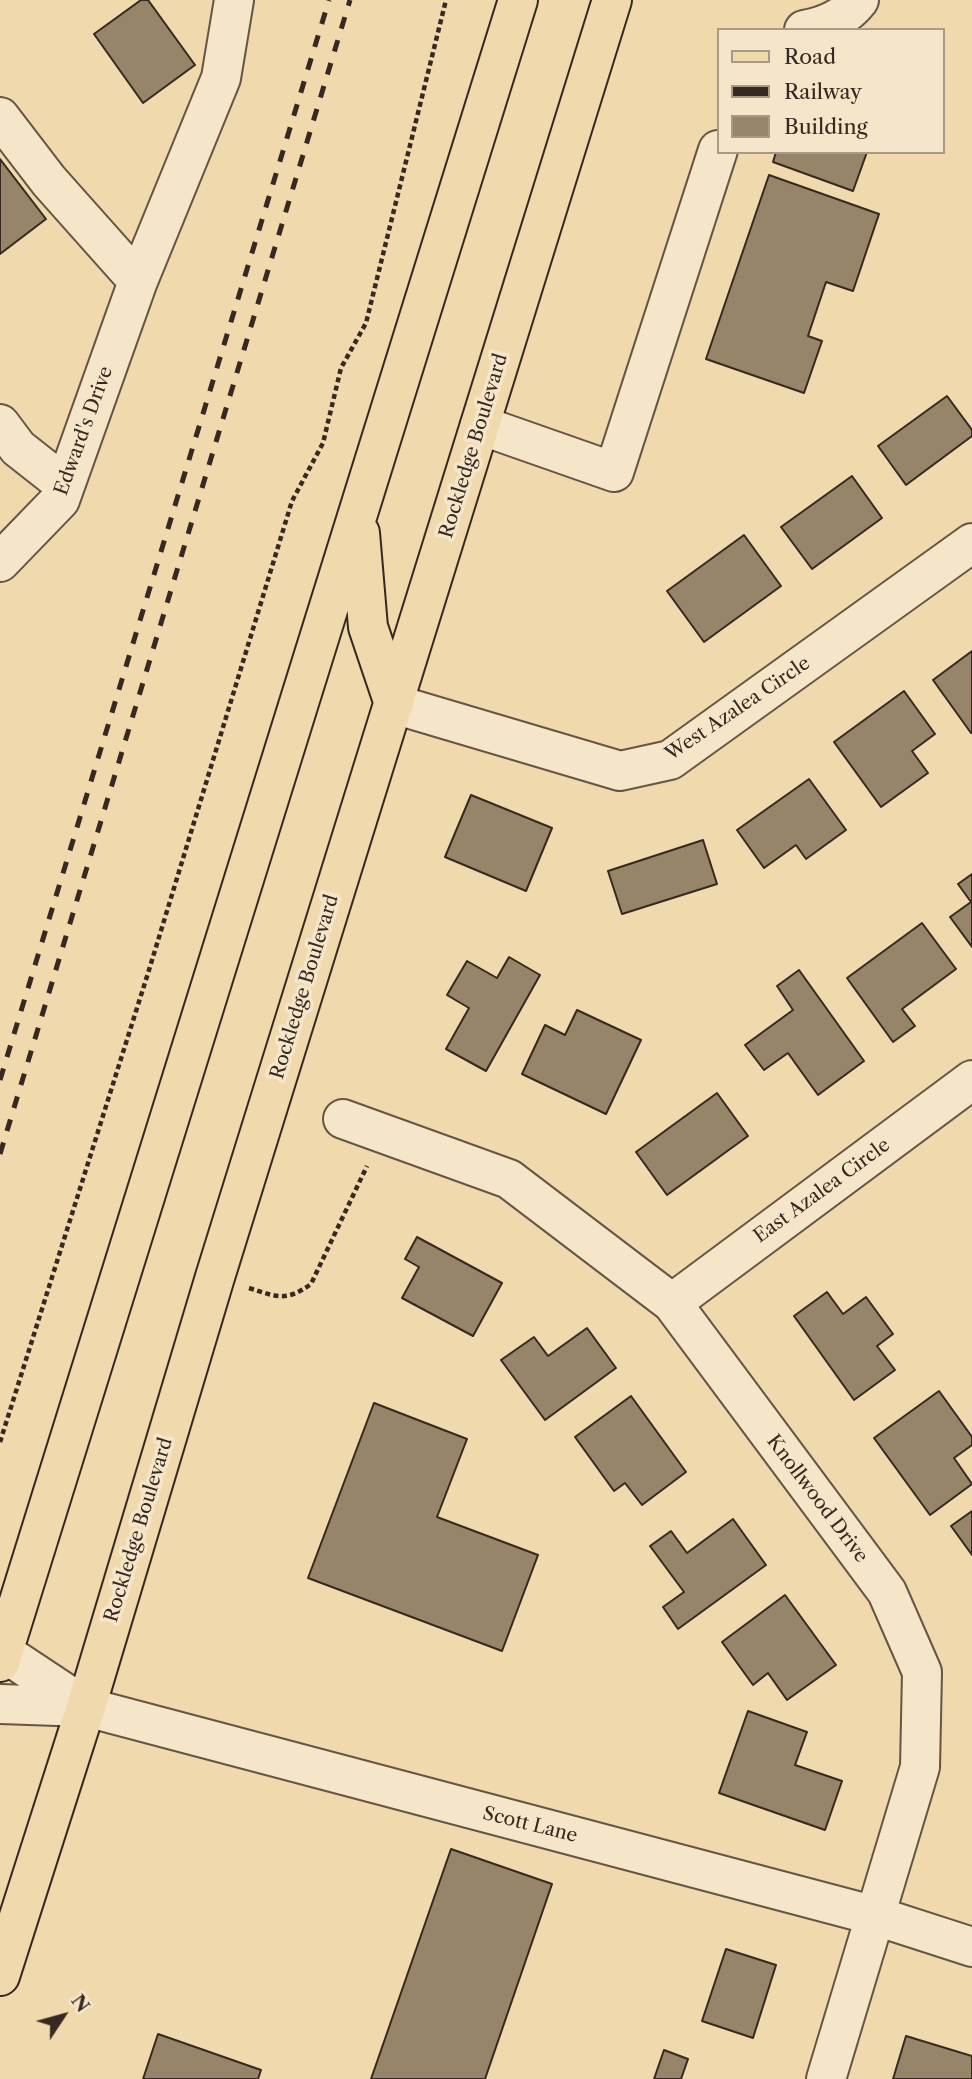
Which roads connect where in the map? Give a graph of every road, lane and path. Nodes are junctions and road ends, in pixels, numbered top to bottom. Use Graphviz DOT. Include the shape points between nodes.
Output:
graph roads {
  1 [pos="234,0"];
  2 [pos="446,0"];
  3 [pos="518,0"];
  4 [pos="612,0"];
  5 [pos="859,0"];
  6 [pos="811,28"];
  7 [pos="0,117"];
  8 [pos="717,154"];
  9 [pos="138,281"];
  10 [pos="0,424"];
  11 [pos="480,425"];
  12 [pos="65,485"];
  13 [pos="358,513"];
  14 [pos="972,544"];
  15 [pos="0,562"];
  16 [pos="394,704"];
  17 [pos="972,1080"];
  18 [pos="343,1119"];
  19 [pos="382,1133"];
  20 [pos="215,1277"];
  21 [pos="672,1303"];
  22 [pos="0,1442"];
  23 [pos="1,1654"];
  24 [pos="0,1704"];
  25 [pos="86,1707"];
  26 [pos="876,1916"];
  27 [pos="972,1947"];
  28 [pos="0,1976"];
  29 [pos="826,2079"];
  1 -- 9 [label="street, Edward's Drive" via="221,78"];
  2 -- 22 [label="path" via="366,323 341,368 323,443 292,502"];
  3 -- 13 [label="main road"];
  4 -- 11 [label="main road, Rockledge Boulevard"];
  5 -- 6 [label="street" via="830,23"];
  7 -- 9 [label="street" via="49,181"];
  8 -- 11 [label="street" via="614,472"];
  9 -- 12 [label="street, Edward's Drive"];
  10 -- 12 [label="street" via="18,448"];
  11 -- 16 [label="main road, Rockledge Boulevard"];
  12 -- 15 [label="street, Edward's Drive" via="60,500"];
  13 -- 16 [label="main road" via="368,627"];
  13 -- 23 [label="main road"];
  14 -- 16 [label="street, West Azalea Circle" via="670,760 621,771"];
  16 -- 20 [label="main road, Rockledge Boulevard"];
  17 -- 21 [label="street, East Azalea Circle"];
  18 -- 19 [label="street, Knollwood Drive"];
  19 -- 20 [label="path" via="311,1284 295,1296 279,1297"];
  19 -- 21 [label="street, Knollwood Drive" via="509,1179"];
  20 -- 25 [label="main road, Rockledge Boulevard"];
  21 -- 26 [label="street, Knollwood Drive" via="887,1592 922,1672 920,1768"];
  23 -- 25 [label="street"];
  24 -- 25 [label="street"];
  25 -- 26 [label="street, Scott Lane"];
  25 -- 28 [label="main road, Rockledge Boulevard"];
  26 -- 27 [label="street, Scott Lane"];
  26 -- 29 [label="street, Knollwood Drive"];
}
